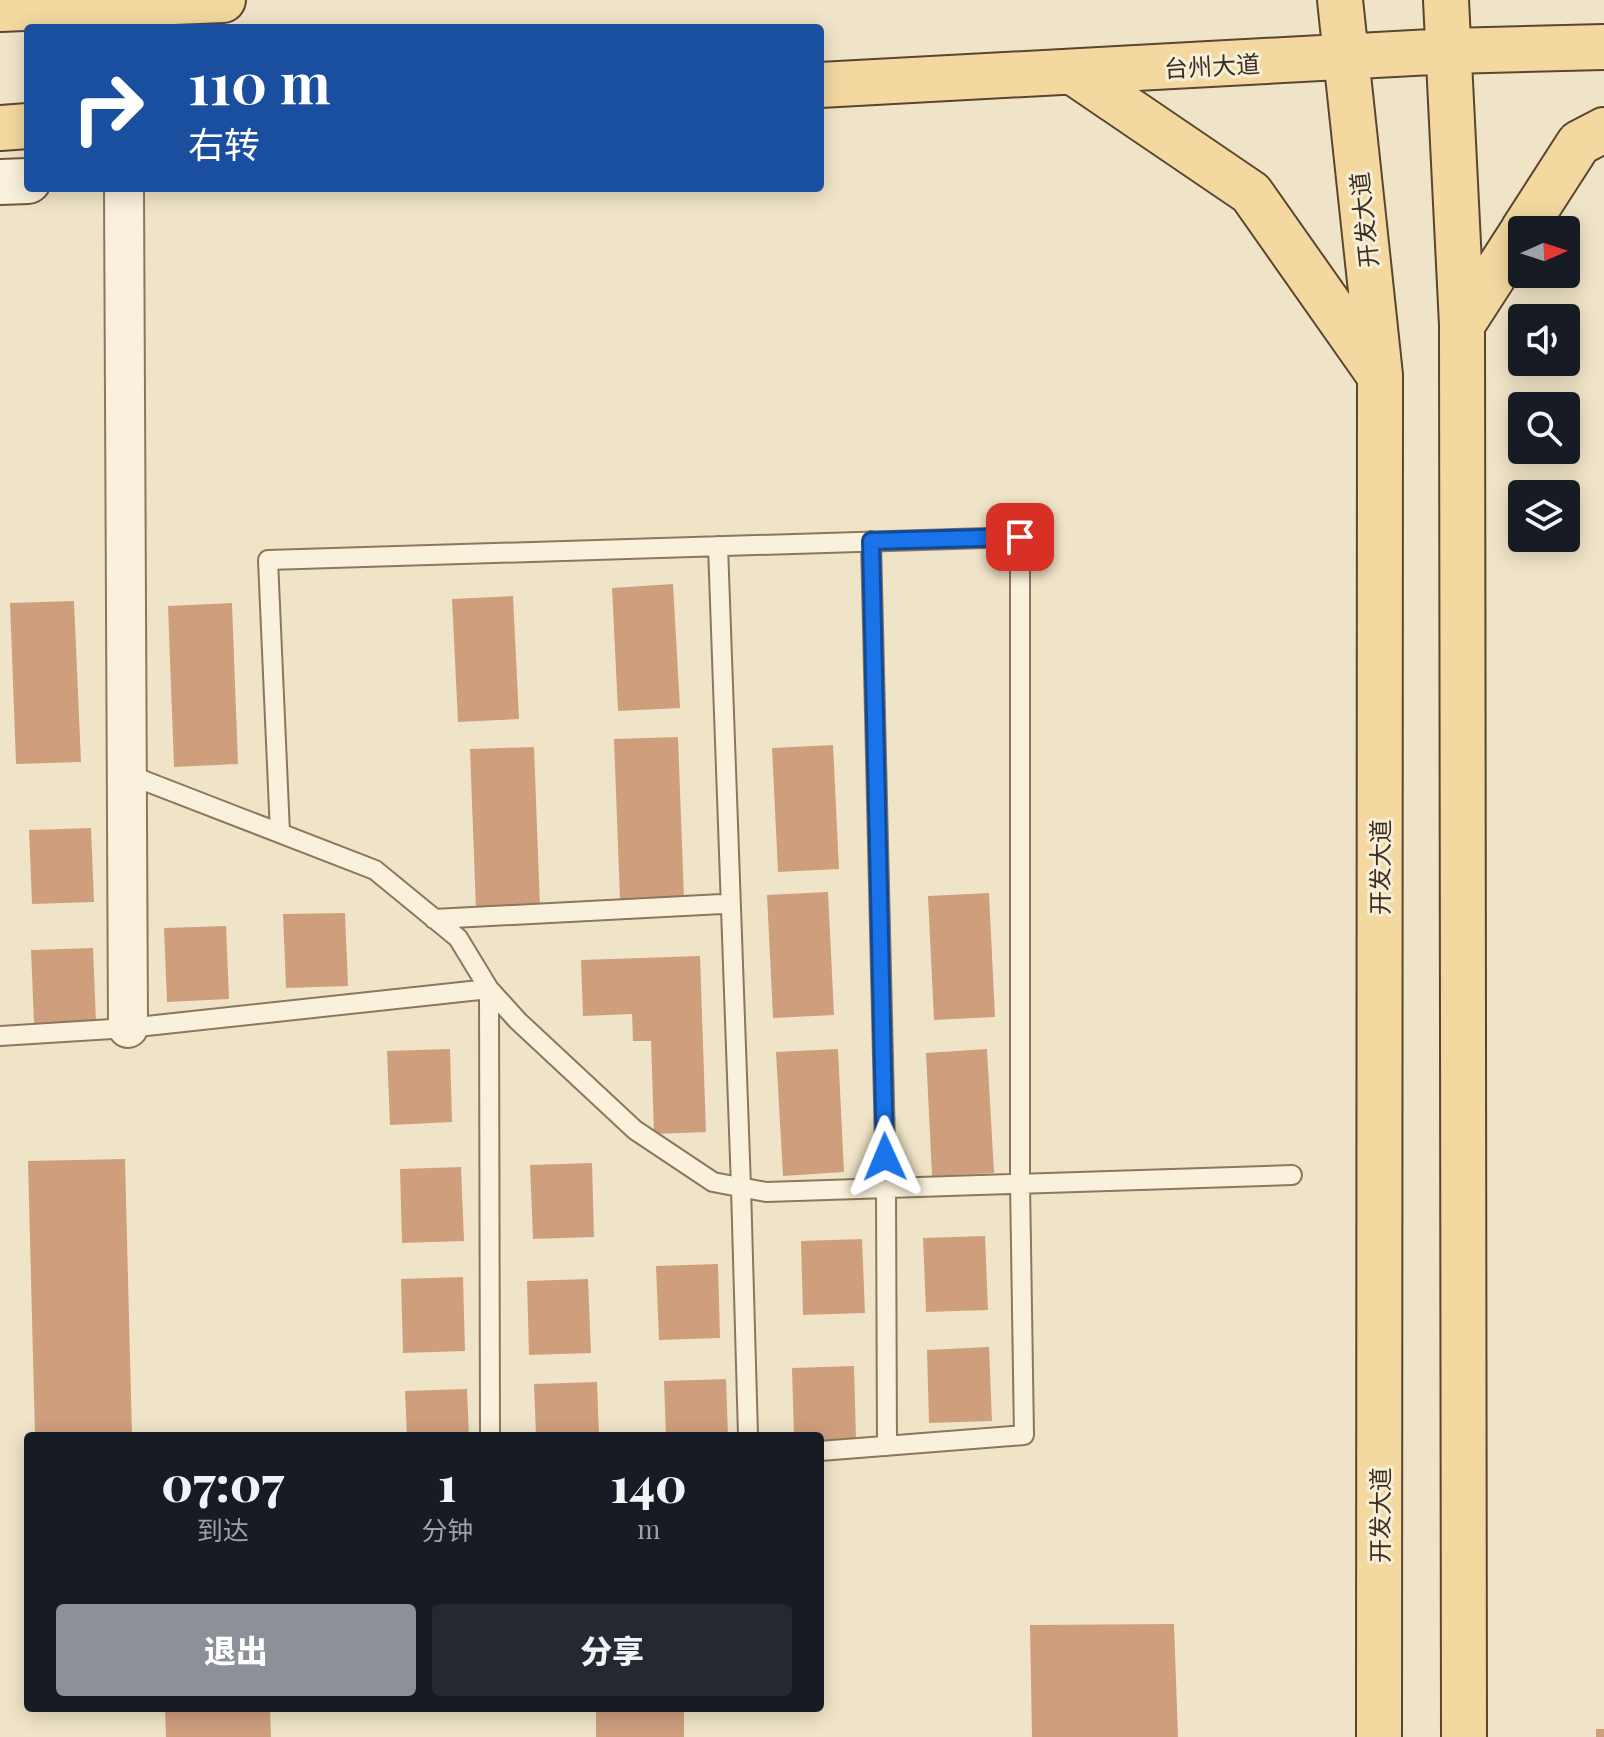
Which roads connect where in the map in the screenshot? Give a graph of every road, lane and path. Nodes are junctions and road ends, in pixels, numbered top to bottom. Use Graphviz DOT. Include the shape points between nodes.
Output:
graph roads {
  1 [pos="223,0"];
  2 [pos="1340,0"];
  3 [pos="1446,0"];
  4 [pos="0,9"];
  5 [pos="1604,47"];
  6 [pos="1450,51"];
  7 [pos="1345,58"];
  8 [pos="1073,72"];
  9 [pos="824,85"];
  10 [pos="24,126"];
  11 [pos="0,128"];
  12 [pos="1604,130"];
  13 [pos="24,181"];
  14 [pos="0,182"];
  15 [pos="124,192"];
  16 [pos="1533,216"];
  17 [pos="1508,254"];
  18 [pos="1462,325"];
  19 [pos="1380,375"];
  20 [pos="871,541"];
  21 [pos="718,546"];
  22 [pos="127,774"];
  23 [pos="280,833"];
  24 [pos="722,904"];
  25 [pos="434,919"];
  26 [pos="489,989"];
  27 [pos="128,1028"];
  28 [pos="0,1036"];
  29 [pos="1292,1175"];
  30 [pos="1020,1183"];
  31 [pos="741,1187"];
  32 [pos="886,1188"];
  33 [pos="490,1432"];
  34 [pos="748,1432"];
  35 [pos="887,1446"];
  36 [pos="824,1451"];
  37 [pos="1379,1737"];
  38 [pos="1464,1737"];
  1 -- 4 [label="main road"];
  2 -- 7 [label="main road, 开发大道"];
  3 -- 6 [label="main road"];
  5 -- 6 [label="main road, 台州大道"];
  6 -- 7 [label="main road, 台州大道"];
  6 -- 18 [label="main road"];
  7 -- 8 [label="main road, 台州大道"];
  7 -- 19 [label="main road, 开发大道"];
  8 -- 9 [label="main road, 台州大道"];
  8 -- 19 [label="main road" via="1251,193"];
  10 -- 11 [label="main road"];
  12 -- 16 [label="main road" via="1579,143"];
  13 -- 14 [label="main road"];
  15 -- 22 [label="street"];
  17 -- 18 [label="main road"];
  18 -- 38 [label="main road"];
  19 -- 37 [label="main road, 开发大道"];
  20 -- 21 [label="lane"];
  20 -- 30 [label="lane" via="1020,537"];
  20 -- 32 [label="lane"];
  21 -- 23 [label="lane" via="268,560"];
  21 -- 31 [label="lane"];
  22 -- 23 [label="lane"];
  22 -- 27 [label="street"];
  23 -- 25 [label="lane" via="375,870"];
  24 -- 25 [label="lane"];
  25 -- 26 [label="lane" via="458,938"];
  26 -- 27 [label="lane"];
  26 -- 31 [label="lane" via="635,1130 713,1182"];
  26 -- 33 [label="lane"];
  27 -- 28 [label="lane"];
  29 -- 30 [label="lane"];
  30 -- 32 [label="lane"];
  30 -- 35 [label="lane" via="1024,1435"];
  31 -- 32 [label="lane" via="766,1192"];
  31 -- 34 [label="lane"];
  32 -- 35 [label="lane"];
  35 -- 36 [label="lane"];
}
